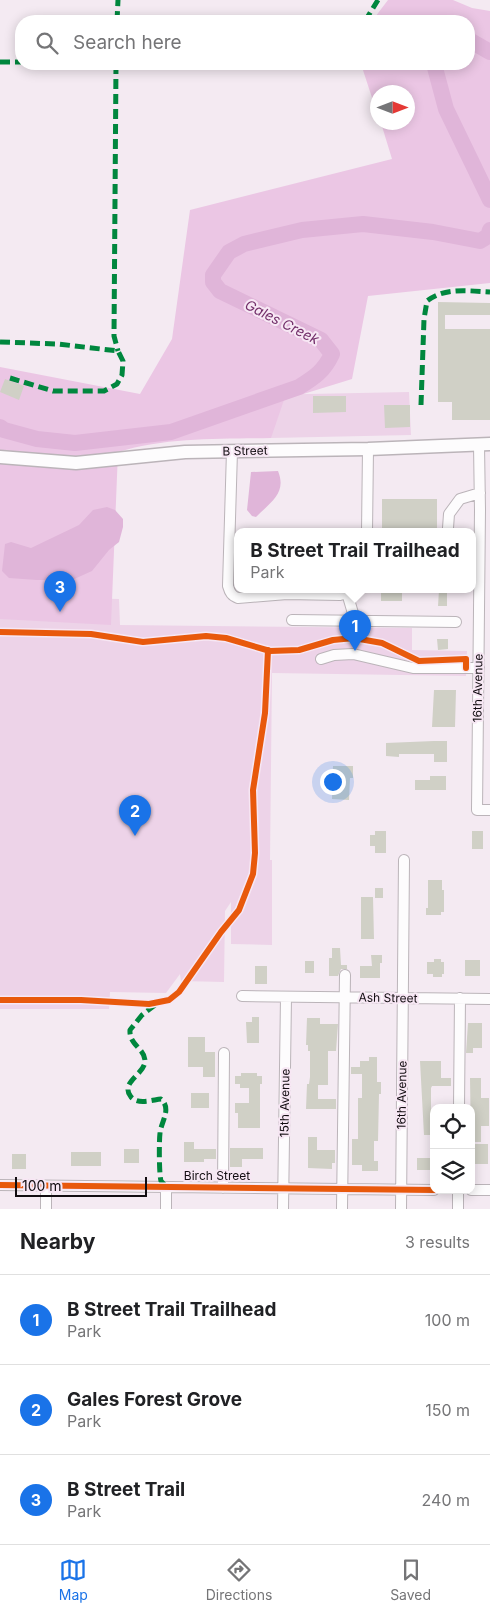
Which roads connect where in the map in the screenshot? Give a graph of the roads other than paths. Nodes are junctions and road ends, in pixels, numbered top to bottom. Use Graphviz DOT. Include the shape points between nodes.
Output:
graph roads {
  1 [pos="485,445"];
  2 [pos="368,449"];
  3 [pos="232,451"];
  4 [pos="0,457"];
  5 [pos="480,493"];
  6 [pos="367,528"];
  7 [pos="448,528"];
  8 [pos="344,593"];
  9 [pos="348,593"];
  10 [pos="292,620"];
  11 [pos="355,620"];
  12 [pos="479,620"];
  13 [pos="490,620"];
  14 [pos="456,622"];
  15 [pos="321,659"];
  16 [pos="478,668"];
  17 [pos="490,810"];
  18 [pos="404,860"];
  19 [pos="345,975"];
  20 [pos="242,996"];
  21 [pos="286,997"];
  22 [pos="345,997"];
  23 [pos="402,998"];
  24 [pos="460,998"];
  25 [pos="490,999"];
  26 [pos="224,1053"];
  27 [pos="459,1104"];
  28 [pos="0,1185"];
  29 [pos="46,1186"];
  30 [pos="166,1187"];
  31 [pos="224,1188"];
  32 [pos="283,1188"];
  33 [pos="343,1189"];
  34 [pos="401,1189"];
  35 [pos="430,1190"];
  36 [pos="475,1190"];
  37 [pos="490,1190"];
  38 [pos="458,1194"];
  39 [pos="46,1209"];
  40 [pos="166,1209"];
  41 [pos="283,1209"];
  42 [pos="342,1209"];
  43 [pos="401,1209"];
  44 [pos="458,1209"];
  1 -- 2 [label="main road, B Street"];
  1 -- 5 [label="street, 16th Avenue"];
  2 -- 3 [label="main road, B Street"];
  2 -- 6 [label="street"];
  3 -- 4 [label="main road, B Street" via="76,463"];
  3 -- 8 [label="street" via="230,592 233,596"];
  5 -- 7 [label="street" via="460,499 449,514"];
  5 -- 12 [label="street, 16th Avenue"];
  9 -- 11 [label="street"];
  10 -- 11 [label="street"];
  11 -- 14 [label="street"];
  12 -- 13 [label="street"];
  12 -- 16 [label="street, 16th Avenue"];
  15 -- 16 [label="street" via="353,654 413,668"];
  16 -- 17 [label="street, 16th Avenue" via="477,810"];
  18 -- 23 [label="street, 16th Avenue"];
  19 -- 22 [label="street"];
  20 -- 21 [label="street, Ash Street"];
  21 -- 22 [label="street, Ash Street"];
  21 -- 32 [label="street, 15th Avenue"];
  22 -- 23 [label="street, Ash Street"];
  22 -- 33 [label="street"];
  23 -- 24 [label="street, Ash Street"];
  23 -- 34 [label="street, 16th Avenue"];
  24 -- 25 [label="street, Ash Street"];
  24 -- 27 [label="street"];
  26 -- 31 [label="street"];
  28 -- 29 [label="street, Birch Street"];
  29 -- 30 [label="street, Birch Street"];
  29 -- 39 [label="street"];
  30 -- 31 [label="street, Birch Street"];
  30 -- 40 [label="street"];
  31 -- 32 [label="street, Birch Street"];
  32 -- 33 [label="street, Birch Street"];
  32 -- 41 [label="street, 15th Avenue"];
  33 -- 34 [label="street, Birch Street"];
  33 -- 42 [label="street"];
  34 -- 35 [label="street, Birch Street"];
  34 -- 43 [label="street, 16th Avenue"];
  36 -- 37 [label="street"];
  38 -- 44 [label="street"];
}
